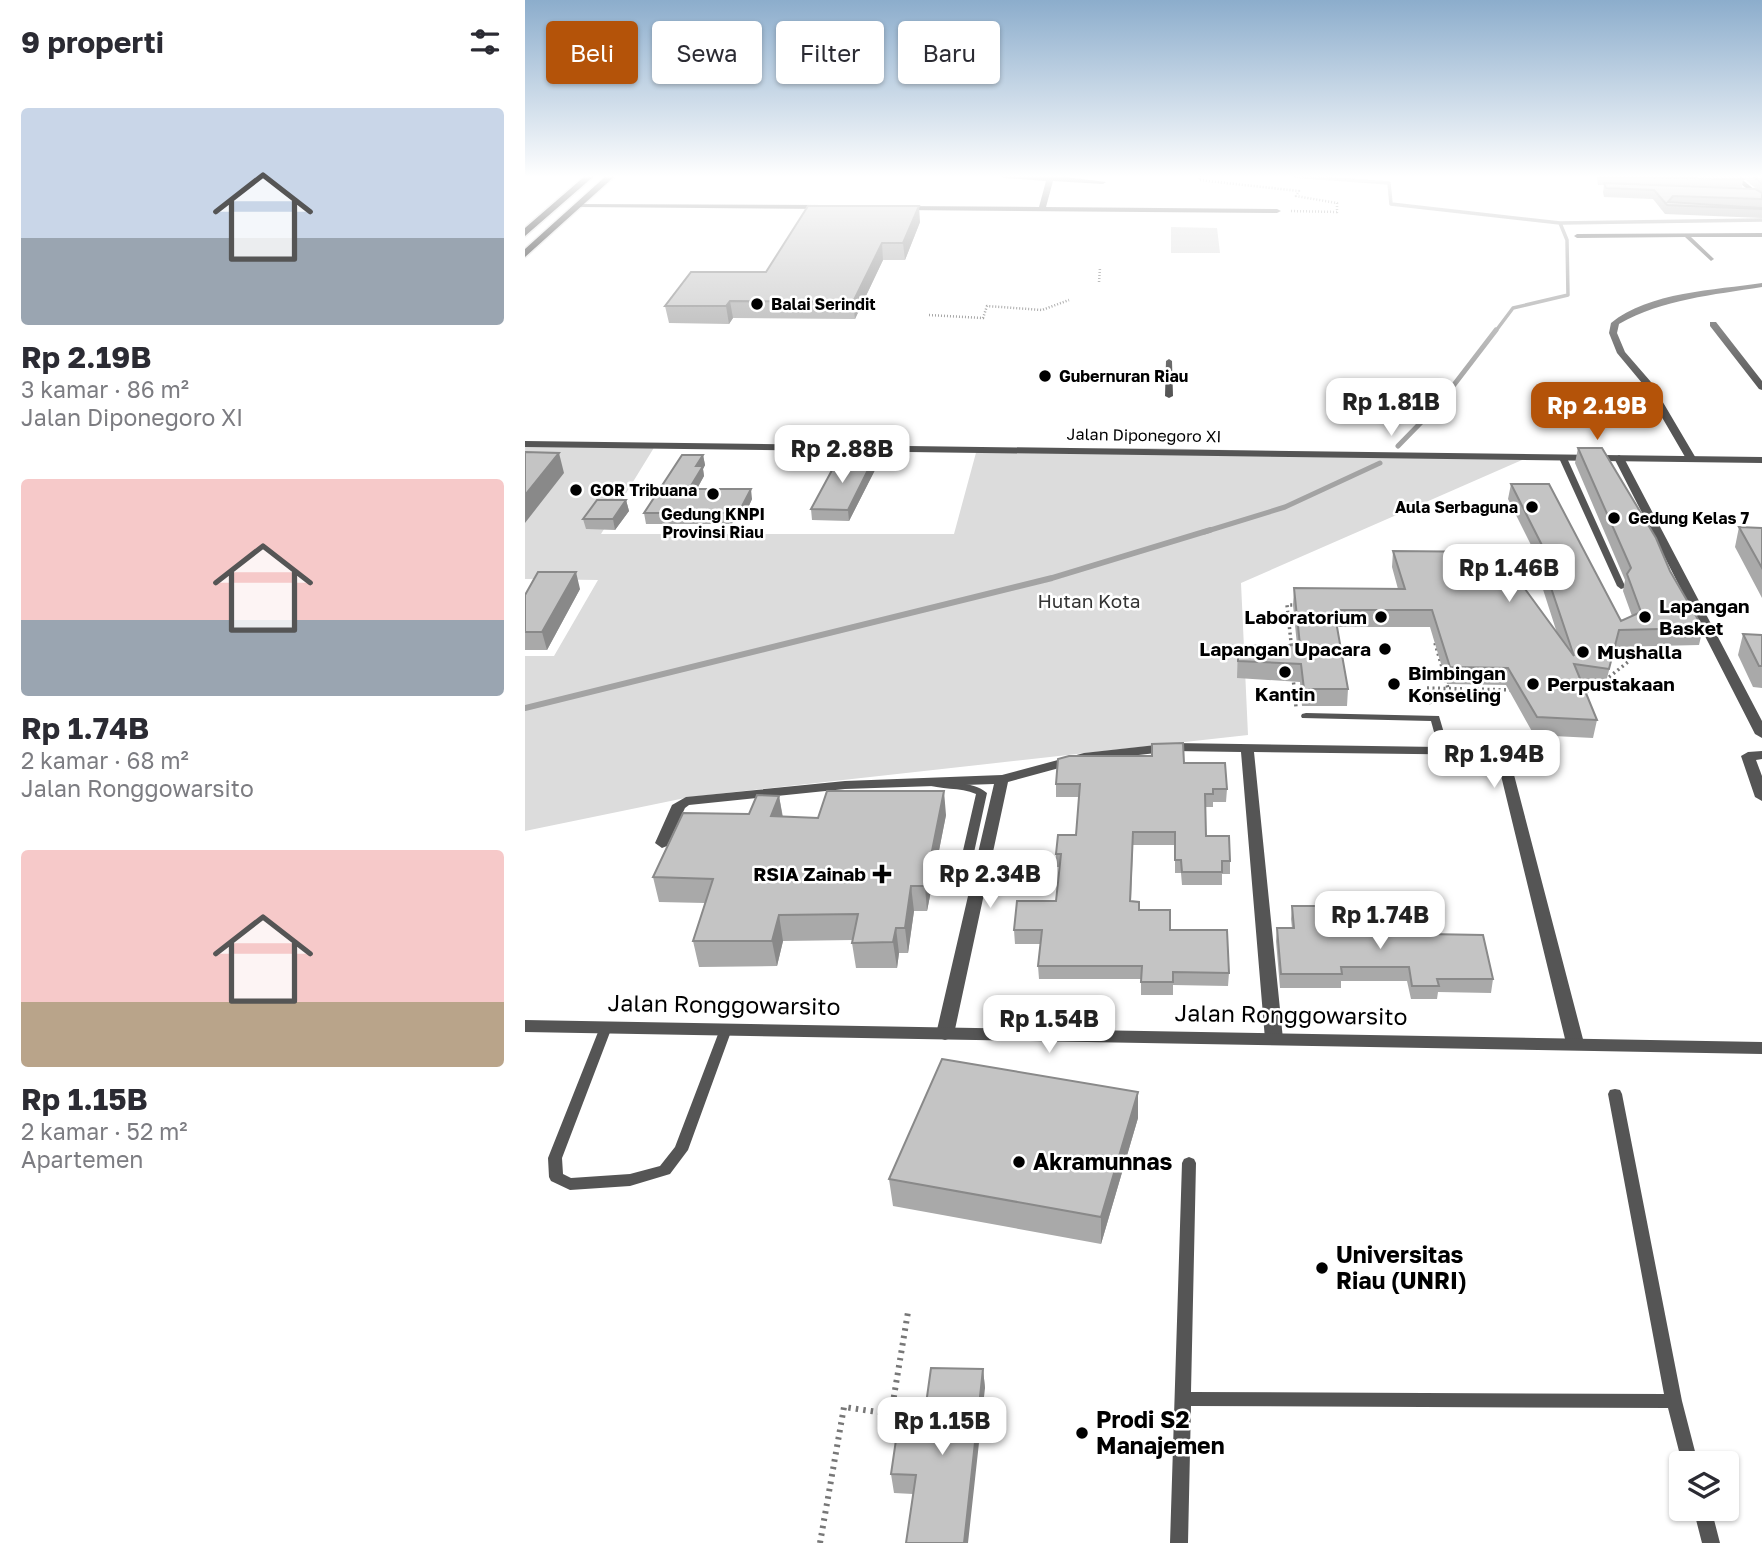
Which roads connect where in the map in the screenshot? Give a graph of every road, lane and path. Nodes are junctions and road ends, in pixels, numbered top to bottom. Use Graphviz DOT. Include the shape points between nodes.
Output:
graph roads {
  1 [pos="1699,248"];
  2 [pos="1711,260"];
  3 [pos="1100,268"];
  4 [pos="1099,282"];
  5 [pos="1762,285"];
  6 [pos="1069,300"];
  7 [pos="929,316"];
  8 [pos="1713,324"];
  9 [pos="1169,361"];
  10 [pos="1762,387"];
  11 [pos="1169,396"];
  12 [pos="525,444"];
  13 [pos="1563,458"];
  14 [pos="1619,458"];
  15 [pos="1692,460"];
  16 [pos="1762,460"];
  17 [pos="1543,578"];
  18 [pos="1621,586"];
  19 [pos="1518,588"];
  20 [pos="1306,605"];
  21 [pos="1433,639"];
  22 [pos="1603,639"];
  23 [pos="1293,659"];
  24 [pos="1293,672"];
  25 [pos="1448,688"];
  26 [pos="1520,690"];
  27 [pos="1574,692"];
  28 [pos="1304,711"];
  29 [pos="1435,718"];
  30 [pos="1762,734"];
  31 [pos="1247,747"];
  32 [pos="1444,751"];
  33 [pos="1762,755"];
  34 [pos="1002,779"];
  35 [pos="927,782"];
  36 [pos="1762,797"];
  37 [pos="662,843"];
  38 [pos="976,892"];
  39 [pos="525,1026"];
  40 [pos="606,1027"];
  41 [pos="726,1029"];
  42 [pos="945,1034"];
  43 [pos="1274,1039"];
  44 [pos="1574,1042"];
  45 [pos="1762,1048"];
  46 [pos="1615,1094"];
  47 [pos="1189,1163"];
  48 [pos="908,1312"];
  49 [pos="1183,1399"];
  50 [pos="1674,1401"];
  51 [pos="1687,1451"];
  52 [pos="1705,1521"];
  53 [pos="820,1543"];
  54 [pos="1179,1543"];
  55 [pos="1711,1543"];
  1 -- 2 [label="lane"];
  3 -- 4 [label="path"];
  5 -- 15 [label="street" via="1655,305 1615,323 1613,333 1622,353 1646,382"];
  6 -- 7 [label="path" via="1042,310 987,306 983,318"];
  8 -- 10 [label="street"];
  9 -- 11 [label="lane"];
  12 -- 13 [label="street, Jalan Diponegoro XI"];
  13 -- 14 [label="street, Jalan Diponegoro XI"];
  13 -- 18 [label="lane"];
  14 -- 15 [label="street, Jalan Diponegoro XI"];
  14 -- 30 [label="street"];
  15 -- 16 [label="street, Jalan Diponegoro XI"];
  17 -- 19 [label="path" via="1532,578"];
  20 -- 23 [label="path" via="1287,605"];
  21 -- 25 [label="path"];
  22 -- 27 [label="path" via="1617,652 1622,648 1629,661 1592,691"];
  24 -- 28 [label="path" via="1295,707"];
  25 -- 26 [label="path"];
  25 -- 29 [label="path" via="1427,688"];
  28 -- 29 [label="lane"];
  29 -- 32 [label="lane"];
  31 -- 32 [label="street"];
  31 -- 34 [label="street" via="1174,747 1084,757"];
  31 -- 43 [label="street"];
  32 -- 44 [label="street" via="1502,751"];
  33 -- 36 [label="street" via="1748,756"];
  34 -- 35 [label="street"];
  34 -- 38 [label="street"];
  35 -- 37 [label="street" via="682,802"];
  35 -- 38 [label="lane" via="940,788 970,787 982,793 962,881"];
  38 -- 42 [label="street"];
  39 -- 40 [label="street, Jalan Ronggowarsito"];
  40 -- 41 [label="street, Jalan Ronggowarsito"];
  40 -- 41 [label="lane" via="555,1158 556,1177 569,1184 630,1180 665,1170 681,1150"];
  41 -- 42 [label="street, Jalan Ronggowarsito"];
  42 -- 43 [label="street, Jalan Ronggowarsito"];
  43 -- 44 [label="street, Jalan Ronggowarsito"];
  44 -- 45 [label="street, Jalan Ronggowarsito"];
  46 -- 50 [label="lane"];
  47 -- 49 [label="lane"];
  48 -- 53 [label="path" via="891,1414 844,1407"];
  49 -- 50 [label="lane"];
  49 -- 54 [label="lane"];
  50 -- 51 [label="lane"];
  52 -- 55 [label="lane"];
}
